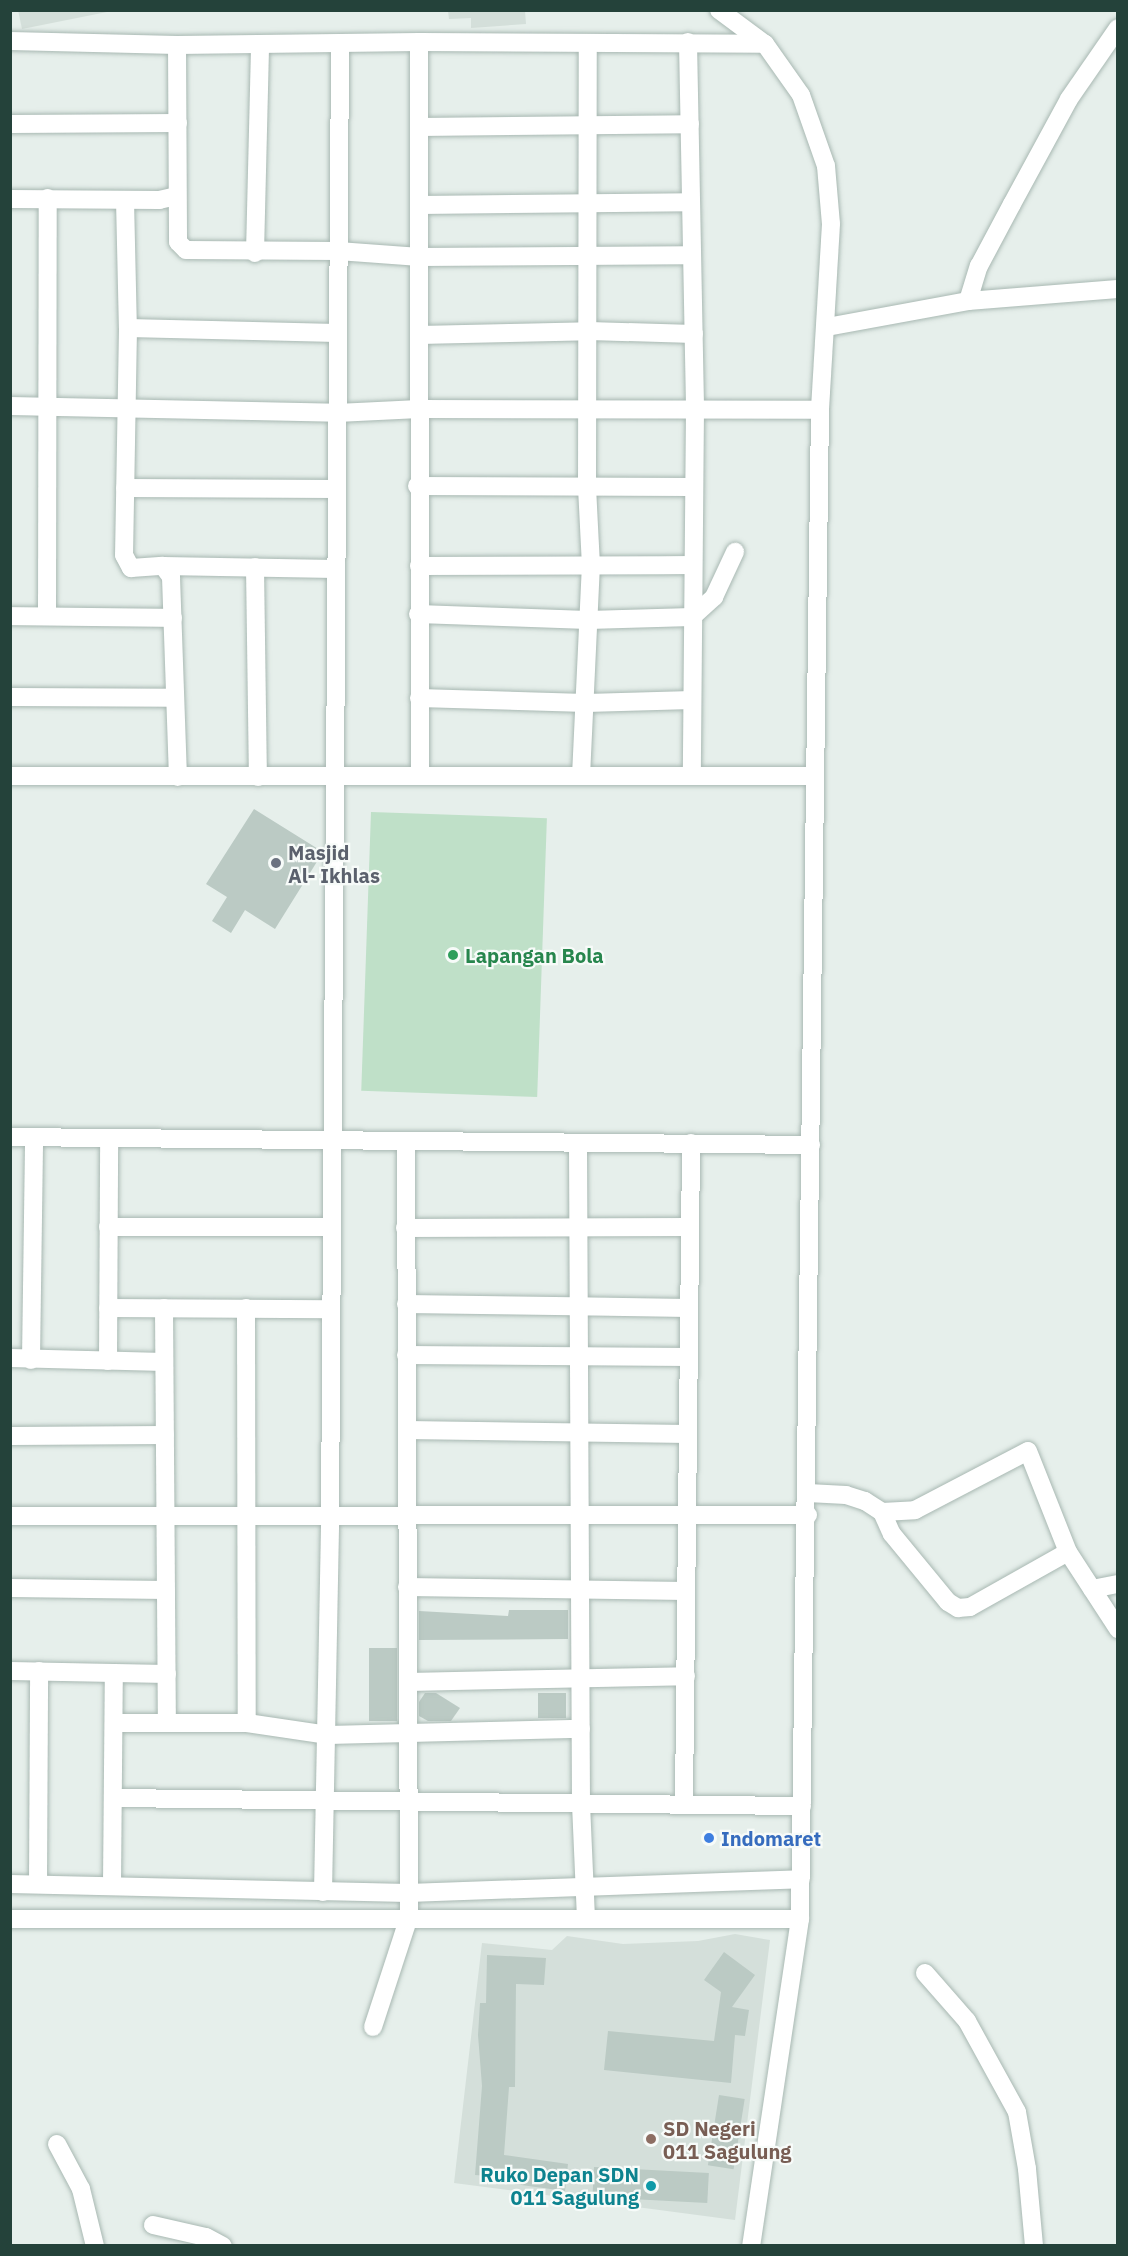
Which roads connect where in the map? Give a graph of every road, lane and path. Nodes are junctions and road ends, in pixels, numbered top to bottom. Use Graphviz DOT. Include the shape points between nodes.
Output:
graph roads {
  1 [pos="719,10"];
  2 [pos="1118,28"];
  3 [pos="10,41"];
  4 [pos="419,42"];
  5 [pos="688,42"];
  6 [pos="588,44"];
  7 [pos="765,44"];
  8 [pos="177,45"];
  9 [pos="260,45"];
  10 [pos="340,45"];
  11 [pos="178,123"];
  12 [pos="10,124"];
  13 [pos="590,124"];
  14 [pos="690,124"];
  15 [pos="419,127"];
  16 [pos="176,196"];
  17 [pos="48,198"];
  18 [pos="10,199"];
  19 [pos="125,200"];
  20 [pos="691,202"];
  21 [pos="590,204"];
  22 [pos="419,205"];
  23 [pos="338,251"];
  24 [pos="255,253"];
  25 [pos="588,253"];
  26 [pos="692,255"];
  27 [pos="420,257"];
  28 [pos="1118,289"];
  29 [pos="968,301"];
  30 [pos="827,327"];
  31 [pos="128,328"];
  32 [pos="589,331"];
  33 [pos="337,333"];
  34 [pos="694,334"];
  35 [pos="419,335"];
  36 [pos="10,406"];
  37 [pos="48,407"];
  38 [pos="588,409"];
  39 [pos="695,409"];
  40 [pos="419,410"];
  41 [pos="820,410"];
  42 [pos="126,411"];
  43 [pos="337,413"];
  44 [pos="417,486"];
  45 [pos="587,487"];
  46 [pos="692,487"];
  47 [pos="124,488"];
  48 [pos="336,489"];
  49 [pos="735,552"];
  50 [pos="693,565"];
  51 [pos="163,566"];
  52 [pos="419,566"];
  53 [pos="591,566"];
  54 [pos="255,567"];
  55 [pos="335,568"];
  56 [pos="418,614"];
  57 [pos="10,616"];
  58 [pos="47,616"];
  59 [pos="692,617"];
  60 [pos="173,618"];
  61 [pos="588,620"];
  62 [pos="10,697"];
  63 [pos="175,698"];
  64 [pos="419,698"];
  65 [pos="692,700"];
  66 [pos="586,703"];
  67 [pos="420,774"];
  68 [pos="692,774"];
  69 [pos="10,776"];
  70 [pos="581,776"];
  71 [pos="814,776"];
  72 [pos="178,777"];
  73 [pos="258,777"];
  74 [pos="334,778"];
  75 [pos="10,1137"];
  76 [pos="34,1137"];
  77 [pos="109,1138"];
  78 [pos="330,1142"];
  79 [pos="406,1142"];
  80 [pos="691,1143"];
  81 [pos="578,1145"];
  82 [pos="811,1146"];
  83 [pos="108,1227"];
  84 [pos="330,1227"];
  85 [pos="690,1227"];
  86 [pos="405,1228"];
  87 [pos="578,1228"];
  88 [pos="406,1304"];
  89 [pos="578,1307"];
  90 [pos="108,1308"];
  91 [pos="164,1308"];
  92 [pos="246,1308"];
  93 [pos="689,1308"];
  94 [pos="330,1309"];
  95 [pos="406,1355"];
  96 [pos="578,1357"];
  97 [pos="689,1357"];
  98 [pos="10,1358"];
  99 [pos="31,1360"];
  100 [pos="108,1361"];
  101 [pos="164,1362"];
  102 [pos="407,1430"];
  103 [pos="579,1433"];
  104 [pos="688,1434"];
  105 [pos="165,1435"];
  106 [pos="10,1436"];
  107 [pos="808,1493"];
  108 [pos="882,1512"];
  109 [pos="687,1513"];
  110 [pos="580,1515"];
  111 [pos="808,1515"];
  112 [pos="10,1516"];
  113 [pos="247,1516"];
  114 [pos="407,1516"];
  115 [pos="165,1517"];
  116 [pos="330,1517"];
  117 [pos="1068,1552"];
  118 [pos="1118,1584"];
  119 [pos="407,1587"];
  120 [pos="10,1588"];
  121 [pos="1092,1589"];
  122 [pos="166,1590"];
  123 [pos="580,1590"];
  124 [pos="686,1590"];
  125 [pos="1118,1629"];
  126 [pos="10,1671"];
  127 [pos="39,1671"];
  128 [pos="114,1673"];
  129 [pos="167,1674"];
  130 [pos="686,1676"];
  131 [pos="580,1679"];
  132 [pos="408,1682"];
  133 [pos="114,1723"];
  134 [pos="167,1723"];
  135 [pos="247,1723"];
  136 [pos="581,1729"];
  137 [pos="328,1735"];
  138 [pos="407,1735"];
  139 [pos="113,1798"];
  140 [pos="408,1801"];
  141 [pos="327,1803"];
  142 [pos="684,1803"];
  143 [pos="581,1804"];
  144 [pos="802,1806"];
  145 [pos="801,1879"];
  146 [pos="10,1884"];
  147 [pos="38,1884"];
  148 [pos="112,1884"];
  149 [pos="686,1884"];
  150 [pos="582,1886"];
  151 [pos="323,1892"];
  152 [pos="408,1893"];
  153 [pos="409,1917"];
  154 [pos="586,1917"];
  155 [pos="688,1917"];
  156 [pos="10,1919"];
  157 [pos="800,1919"];
  158 [pos="926,1973"];
  159 [pos="373,2027"];
  160 [pos="57,2144"];
  161 [pos="153,2225"];
  162 [pos="95,2246"];
  163 [pos="223,2246"];
  164 [pos="751,2246"];
  165 [pos="1034,2246"];
  1 -- 7 [label="street"];
  2 -- 29 [label="street" via="1069,99 980,266"];
  3 -- 8 [label="street"];
  4 -- 6 [label="street"];
  4 -- 10 [label="street"];
  4 -- 15 [label="street"];
  5 -- 6 [label="street"];
  5 -- 7 [label="street"];
  5 -- 14 [label="street"];
  6 -- 13 [label="street"];
  7 -- 30 [label="street" via="801,95 826,166 831,224"];
  8 -- 9 [label="street"];
  8 -- 11 [label="street"];
  9 -- 10 [label="street"];
  9 -- 24 [label="street"];
  10 -- 23 [label="street"];
  11 -- 12 [label="street"];
  11 -- 16 [label="street"];
  13 -- 14 [label="street"];
  13 -- 15 [label="street"];
  13 -- 21 [label="street"];
  14 -- 20 [label="street"];
  15 -- 22 [label="street"];
  16 -- 19 [label="street"];
  16 -- 24 [label="street" via="178,242 186,250"];
  17 -- 18 [label="street"];
  17 -- 19 [label="street"];
  17 -- 37 [label="street"];
  19 -- 31 [label="street"];
  20 -- 21 [label="street"];
  20 -- 26 [label="street"];
  21 -- 22 [label="street"];
  21 -- 25 [label="street"];
  22 -- 27 [label="street"];
  23 -- 24 [label="street"];
  23 -- 27 [label="street"];
  23 -- 33 [label="street"];
  25 -- 26 [label="street"];
  25 -- 27 [label="street"];
  25 -- 32 [label="street"];
  26 -- 34 [label="street"];
  27 -- 35 [label="street"];
  28 -- 29 [label="street"];
  29 -- 30 [label="street"];
  30 -- 41 [label="street"];
  31 -- 33 [label="street"];
  31 -- 42 [label="street"];
  32 -- 34 [label="street"];
  32 -- 35 [label="street"];
  32 -- 38 [label="street"];
  33 -- 43 [label="street"];
  34 -- 39 [label="street"];
  35 -- 40 [label="street"];
  36 -- 37 [label="street"];
  37 -- 42 [label="street"];
  37 -- 58 [label="street"];
  38 -- 39 [label="street"];
  38 -- 40 [label="street"];
  38 -- 45 [label="street"];
  39 -- 41 [label="street"];
  39 -- 46 [label="street"];
  40 -- 43 [label="street"];
  40 -- 44 [label="street"];
  41 -- 71 [label="street"];
  42 -- 43 [label="street"];
  42 -- 47 [label="street"];
  43 -- 48 [label="street"];
  44 -- 45 [label="street"];
  44 -- 52 [label="street"];
  45 -- 46 [label="street"];
  45 -- 53 [label="street"];
  46 -- 50 [label="street"];
  47 -- 48 [label="street"];
  47 -- 51 [label="street" via="123,555 132,568"];
  48 -- 55 [label="street"];
  49 -- 59 [label="street" via="714,597"];
  50 -- 53 [label="street"];
  50 -- 59 [label="street"];
  51 -- 54 [label="street"];
  51 -- 60 [label="street" via="171,577"];
  52 -- 53 [label="street"];
  52 -- 56 [label="street"];
  53 -- 61 [label="street"];
  54 -- 55 [label="street"];
  54 -- 73 [label="street"];
  55 -- 74 [label="street"];
  56 -- 61 [label="street"];
  56 -- 64 [label="street"];
  57 -- 58 [label="street"];
  58 -- 60 [label="street"];
  59 -- 61 [label="street"];
  59 -- 65 [label="street"];
  60 -- 63 [label="street"];
  61 -- 66 [label="street"];
  62 -- 63 [label="street"];
  63 -- 72 [label="street"];
  64 -- 66 [label="street"];
  64 -- 67 [label="street"];
  65 -- 66 [label="street"];
  65 -- 68 [label="street"];
  66 -- 70 [label="street"];
  67 -- 70 [label="street"];
  67 -- 74 [label="street"];
  68 -- 70 [label="street"];
  68 -- 71 [label="street"];
  69 -- 72 [label="street"];
  71 -- 82 [label="street"];
  72 -- 73 [label="street"];
  73 -- 74 [label="street"];
  74 -- 78 [label="street"];
  75 -- 76 [label="street"];
  76 -- 77 [label="street"];
  76 -- 99 [label="street"];
  77 -- 78 [label="street"];
  77 -- 83 [label="street"];
  78 -- 79 [label="street"];
  78 -- 84 [label="street"];
  79 -- 81 [label="street"];
  79 -- 86 [label="street"];
  80 -- 81 [label="street"];
  80 -- 82 [label="street"];
  80 -- 85 [label="street"];
  81 -- 87 [label="street"];
  82 -- 107 [label="street"];
  83 -- 84 [label="street"];
  83 -- 90 [label="street"];
  84 -- 94 [label="street"];
  85 -- 87 [label="street"];
  85 -- 93 [label="street"];
  86 -- 87 [label="street"];
  86 -- 88 [label="street"];
  87 -- 89 [label="street"];
  88 -- 89 [label="street"];
  88 -- 95 [label="street"];
  89 -- 93 [label="street"];
  89 -- 96 [label="street"];
  90 -- 91 [label="street"];
  90 -- 100 [label="street"];
  91 -- 92 [label="street"];
  91 -- 101 [label="street"];
  92 -- 94 [label="street"];
  92 -- 113 [label="street"];
  93 -- 97 [label="street"];
  94 -- 116 [label="street"];
  95 -- 96 [label="street"];
  95 -- 102 [label="street"];
  96 -- 97 [label="street"];
  96 -- 103 [label="street"];
  97 -- 104 [label="street"];
  98 -- 99 [label="street"];
  99 -- 100 [label="street"];
  100 -- 101 [label="street"];
  101 -- 105 [label="street"];
  102 -- 103 [label="street"];
  102 -- 114 [label="street"];
  103 -- 104 [label="street"];
  103 -- 110 [label="street"];
  104 -- 109 [label="street"];
  105 -- 106 [label="street"];
  105 -- 115 [label="street"];
  107 -- 108 [label="street" via="846,1495 865,1500"];
  107 -- 111 [label="street"];
  108 -- 117 [label="street" via="892,1533 948,1602 958,1608 970,1607"];
  108 -- 117 [label="street" via="915,1510 1028,1451"];
  109 -- 110 [label="street"];
  109 -- 111 [label="street"];
  109 -- 124 [label="street"];
  110 -- 114 [label="street"];
  110 -- 123 [label="street"];
  111 -- 144 [label="street"];
  112 -- 115 [label="street"];
  113 -- 115 [label="street"];
  113 -- 116 [label="street"];
  113 -- 135 [label="street"];
  114 -- 116 [label="street"];
  114 -- 119 [label="street"];
  115 -- 122 [label="street"];
  116 -- 137 [label="street"];
  117 -- 121 [label="street"];
  118 -- 121 [label="street"];
  119 -- 123 [label="street"];
  119 -- 132 [label="street"];
  120 -- 122 [label="street"];
  121 -- 125 [label="street"];
  122 -- 129 [label="street"];
  123 -- 124 [label="street"];
  123 -- 131 [label="street"];
  124 -- 130 [label="street"];
  126 -- 127 [label="street"];
  127 -- 128 [label="street"];
  127 -- 147 [label="street"];
  128 -- 129 [label="street"];
  128 -- 133 [label="street"];
  129 -- 134 [label="street"];
  130 -- 131 [label="street"];
  130 -- 142 [label="street"];
  131 -- 132 [label="street"];
  131 -- 136 [label="street"];
  132 -- 138 [label="street"];
  133 -- 134 [label="street"];
  133 -- 139 [label="street"];
  134 -- 135 [label="street"];
  135 -- 137 [label="street"];
  136 -- 138 [label="street"];
  136 -- 143 [label="street"];
  137 -- 138 [label="street"];
  137 -- 141 [label="street"];
  138 -- 140 [label="street"];
  139 -- 141 [label="street"];
  139 -- 148 [label="street"];
  140 -- 141 [label="street"];
  140 -- 143 [label="street"];
  140 -- 152 [label="street"];
  141 -- 151 [label="street"];
  142 -- 143 [label="street"];
  142 -- 144 [label="street"];
  143 -- 150 [label="street"];
  144 -- 145 [label="street"];
  145 -- 149 [label="street"];
  145 -- 157 [label="street"];
  146 -- 147 [label="street"];
  147 -- 148 [label="street"];
  148 -- 151 [label="street"];
  149 -- 150 [label="street"];
  149 -- 155 [label="street"];
  150 -- 152 [label="street"];
  150 -- 154 [label="street"];
  151 -- 152 [label="street"];
  152 -- 153 [label="street"];
  153 -- 154 [label="street"];
  153 -- 156 [label="street"];
  153 -- 159 [label="street"];
  154 -- 155 [label="street"];
  155 -- 157 [label="street"];
  157 -- 164 [label="street"];
  158 -- 165 [label="street" via="967,2021 1017,2112"];
  160 -- 162 [label="street" via="81,2189"];
  161 -- 163 [label="street" via="211,2238"];
}
